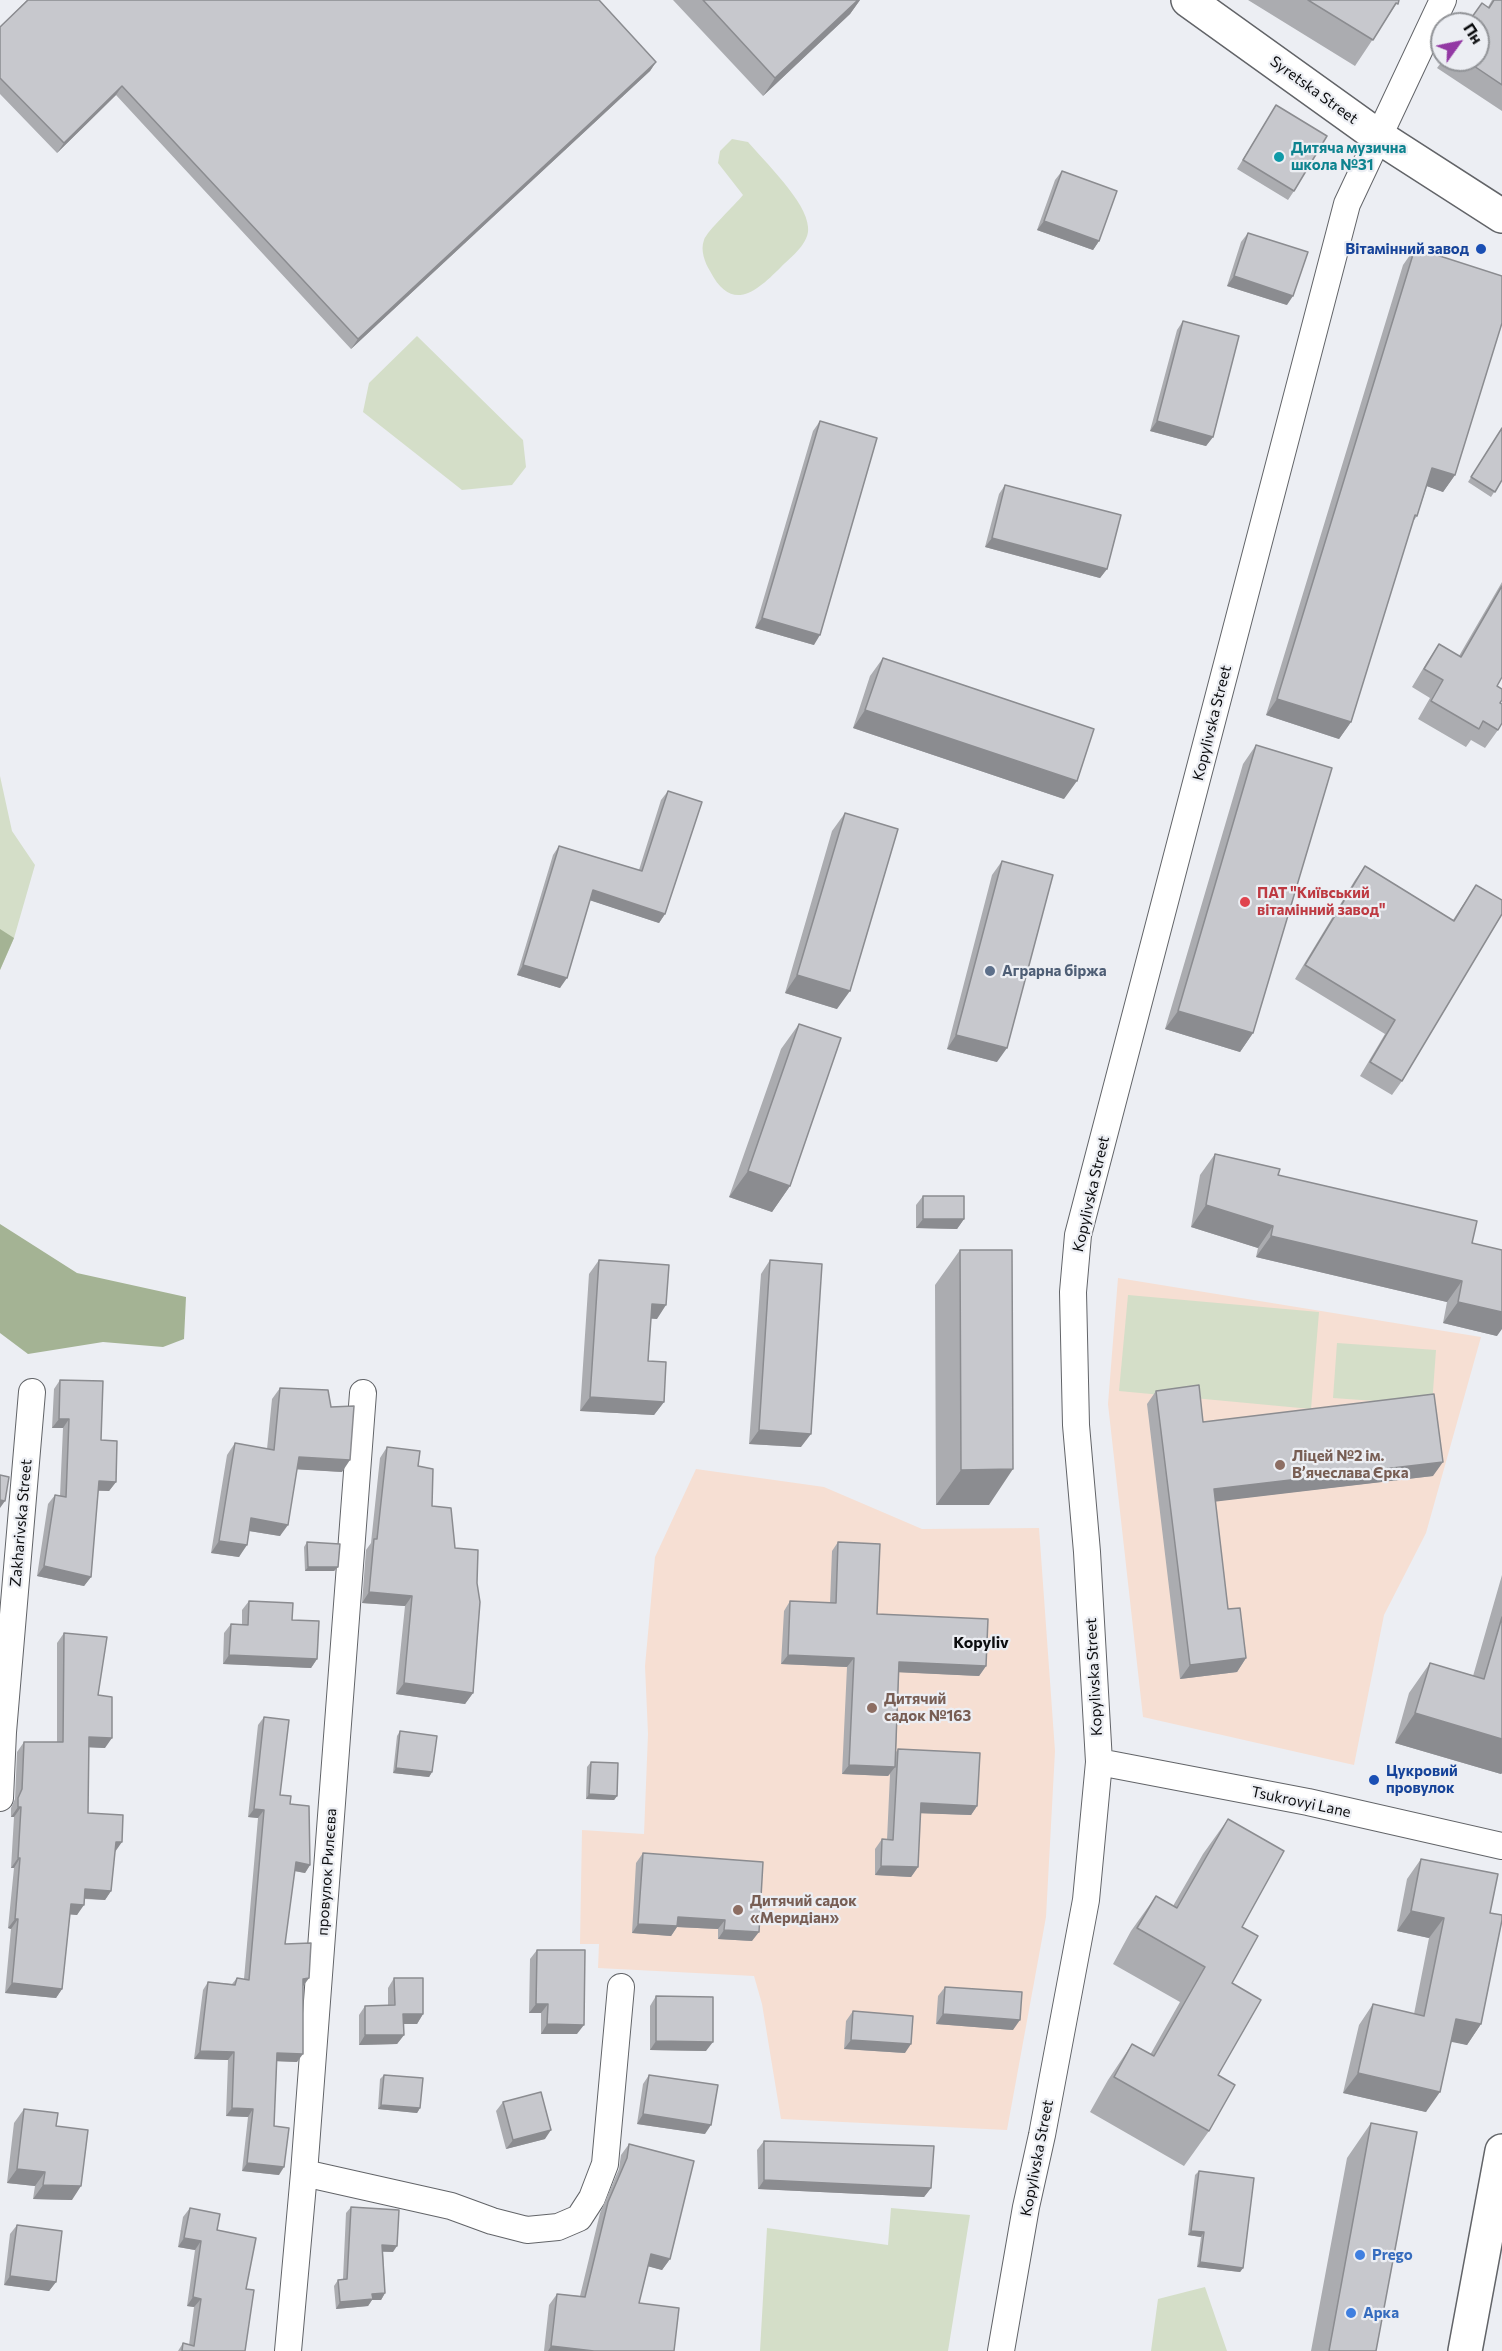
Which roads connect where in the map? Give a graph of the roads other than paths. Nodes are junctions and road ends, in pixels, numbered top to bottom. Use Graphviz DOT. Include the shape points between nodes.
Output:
graph roads {
  1 [pos="1188,0"];
  2 [pos="1443,0"];
  3 [pos="1379,137"];
  4 [pos="1502,216"];
  5 [pos="32,1392"];
  6 [pos="363,1393"];
  7 [pos="2,1732"];
  8 [pos="1099,1762"];
  9 [pos="0,1797"];
  10 [pos="1502,1846"];
  11 [pos="621,1986"];
  12 [pos="1502,2151"];
  13 [pos="304,2173"];
  14 [pos="288,2351"];
  15 [pos="1001,2351"];
  16 [pos="1465,2351"];
  1 -- 3 [label="main road, Syretska Street"];
  2 -- 3 [label="street, Kopylivska Street"];
  3 -- 4 [label="main road, Syretska Street"];
  3 -- 8 [label="street, Kopylivska Street" via="1347,204 1078,1235 1073,1292 1076,1425"];
  5 -- 7 [label="street, Zakharivska Street"];
  6 -- 13 [label="street, провулок Рилєєва"];
  7 -- 9 [label="street, Zakharivska Street"];
  8 -- 10 [label="street, Tsukrovyi Lane" via="1308,1802"];
  8 -- 15 [label="street, Kopylivska Street" via="1086,1900"];
  11 -- 13 [label="street" via="605,2164 592,2198 579,2218 558,2227 527,2230 451,2206"];
  12 -- 16 [label="main road"];
  13 -- 14 [label="street, провулок Рилєєва"];
}
